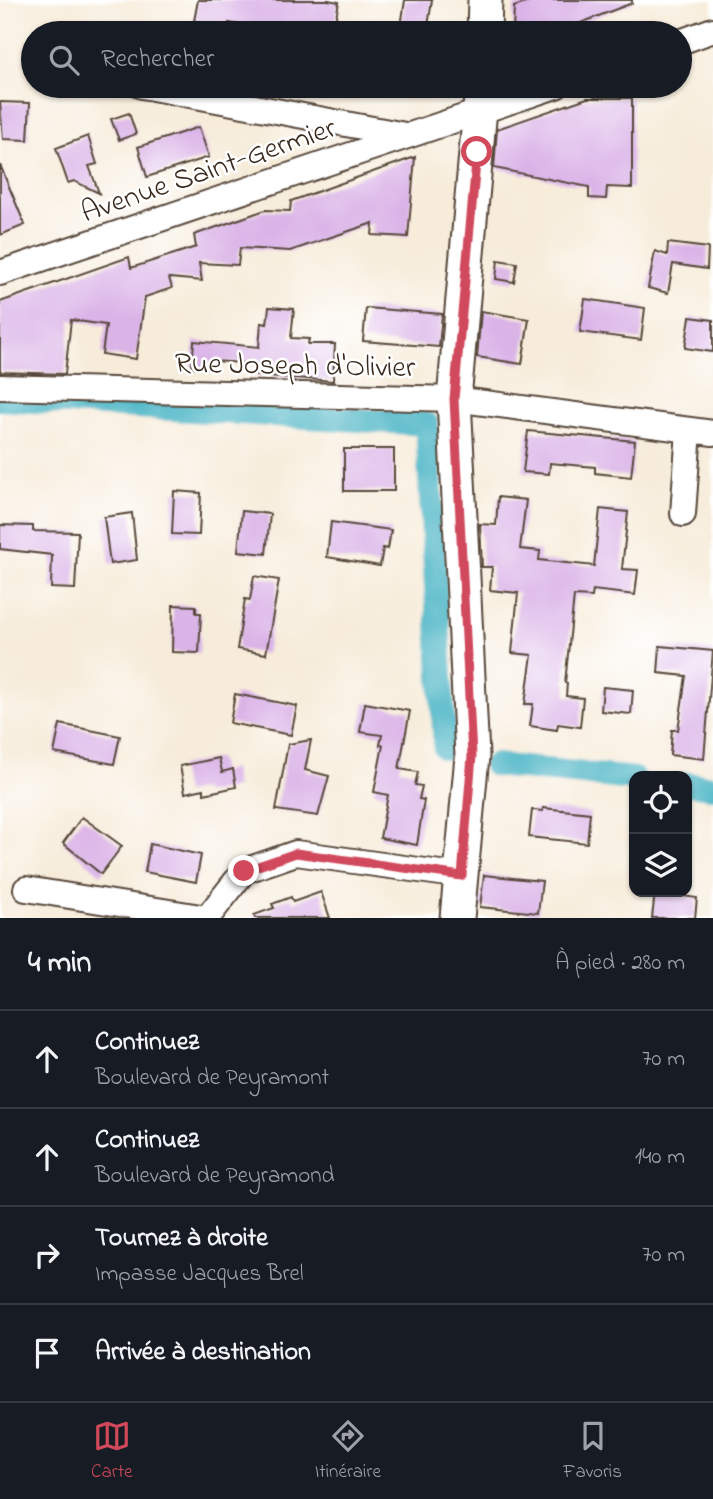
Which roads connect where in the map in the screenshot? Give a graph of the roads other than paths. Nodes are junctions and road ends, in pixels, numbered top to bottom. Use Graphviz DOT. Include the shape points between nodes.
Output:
graph roads {
  1 [pos="485,0"];
  2 [pos="484,21"];
  3 [pos="711,35"];
  4 [pos="692,39"];
  5 [pos="206,98"];
  6 [pos="481,98"];
  7 [pos="405,135"];
  8 [pos="0,273"];
  9 [pos="0,387"];
  10 [pos="454,399"];
  11 [pos="701,431"];
  12 [pos="683,514"];
  13 [pos="462,876"];
  14 [pos="26,889"];
  15 [pos="457,918"];
  1 -- 2 [label="street"];
  3 -- 4 [label="street"];
  5 -- 7 [label="street"];
  6 -- 7 [label="street, Avenue Saint-Germier"];
  6 -- 10 [label="street"];
  7 -- 8 [label="street, Avenue Saint-Germier"];
  9 -- 10 [label="street, Rue Joseph d'Olivier"];
  10 -- 11 [label="street, Rue Joseph d'Olivier"];
  10 -- 13 [label="street" via="472,756"];
  11 -- 12 [label="street"];
  13 -- 14 [label="street" via="296,853 244,871 207,918"];
  13 -- 15 [label="street"];
}
